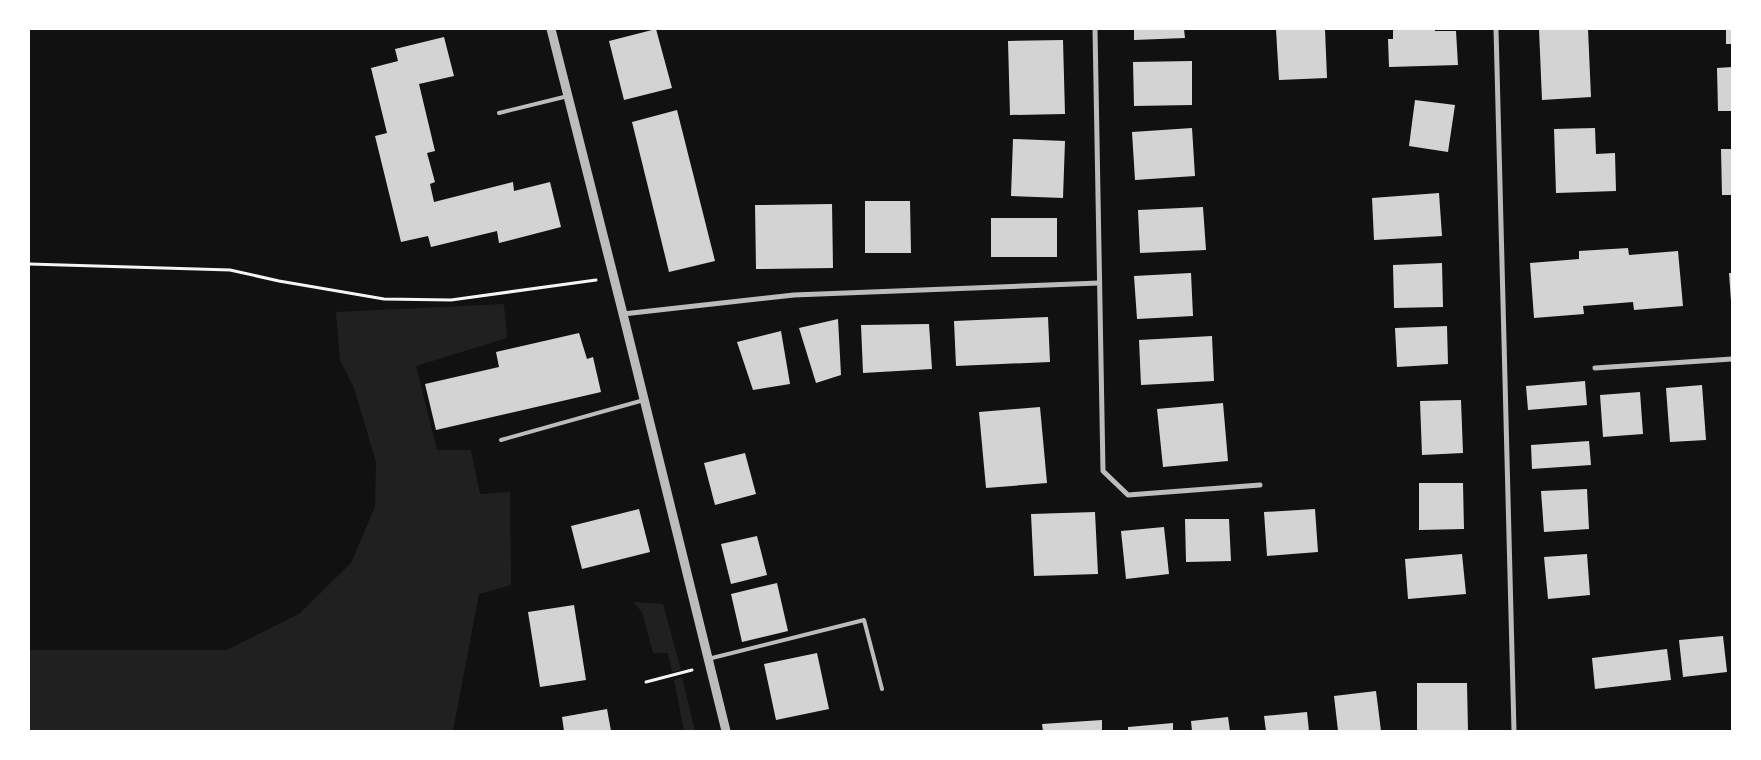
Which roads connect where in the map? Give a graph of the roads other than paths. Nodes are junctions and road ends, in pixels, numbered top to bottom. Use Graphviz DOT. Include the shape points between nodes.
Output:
graph roads {
  1 [pos="551,29"];
  2 [pos="1095,29"];
  3 [pos="1496,29"];
  4 [pos="568,96"];
  5 [pos="499,113"];
  6 [pos="1099,283"];
  7 [pos="624,314"];
  8 [pos="1732,360"];
  9 [pos="1595,368"];
  10 [pos="644,400"];
  11 [pos="501,440"];
  12 [pos="1260,485"];
  13 [pos="708,659"];
  14 [pos="882,689"];
  15 [pos="726,731"];
  16 [pos="1514,731"];
  1 -- 4 [label="street"];
  2 -- 6 [label="street"];
  3 -- 16 [label="street"];
  4 -- 5 [label="lane"];
  4 -- 7 [label="street"];
  6 -- 7 [label="street" via="794,295"];
  6 -- 12 [label="street" via="1103,471 1128,495"];
  7 -- 10 [label="street"];
  8 -- 9 [label="street"];
  10 -- 11 [label="lane"];
  10 -- 13 [label="street"];
  13 -- 14 [label="lane" via="864,620"];
  13 -- 15 [label="street"];
}
